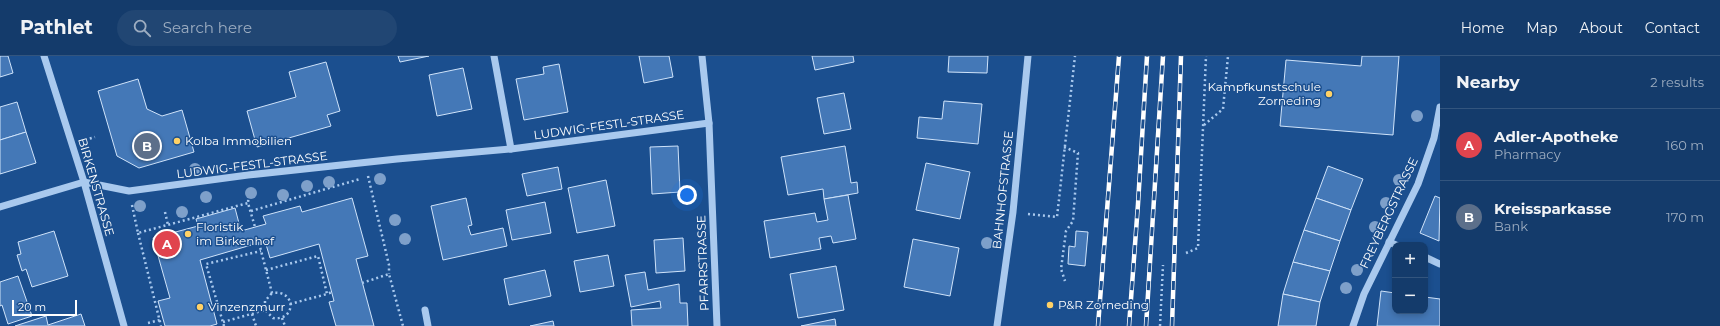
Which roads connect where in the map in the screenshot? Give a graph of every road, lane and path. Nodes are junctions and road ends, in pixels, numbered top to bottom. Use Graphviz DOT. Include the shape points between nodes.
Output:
graph roads {
  1 [pos="44,56"];
  2 [pos="494,56"];
  3 [pos="702,56"];
  4 [pos="1028,56"];
  5 [pos="1075,56"];
  6 [pos="1206,56"];
  7 [pos="1228,56"];
  8 [pos="1440,107"];
  9 [pos="709,122"];
  10 [pos="1204,125"];
  11 [pos="1064,147"];
  12 [pos="511,149"];
  13 [pos="365,163"];
  14 [pos="368,177"];
  15 [pos="84,182"];
  16 [pos="132,204"];
  17 [pos="0,207"];
  18 [pos="251,211"];
  19 [pos="165,212"];
  20 [pos="1013,212"];
  21 [pos="168,225"];
  22 [pos="255,227"];
  23 [pos="138,233"];
  24 [pos="1388,242"];
  25 [pos="259,243"];
  26 [pos="1392,244"];
  27 [pos="261,251"];
  28 [pos="1186,253"];
  29 [pos="1428,258"];
  30 [pos="1163,264"];
  31 [pos="1440,264"];
  32 [pos="266,270"];
  33 [pos="389,274"];
  34 [pos="1065,281"];
  35 [pos="362,283"];
  36 [pos="332,292"];
  37 [pos="272,293"];
  38 [pos="327,294"];
  39 [pos="290,304"];
  40 [pos="265,310"];
  41 [pos="424,310"];
  42 [pos="252,314"];
  43 [pos="282,318"];
  44 [pos="160,320"];
  45 [pos="223,322"];
  46 [pos="148,323"];
  47 [pos="124,326"];
  48 [pos="161,326"];
  49 [pos="224,326"];
  50 [pos="256,326"];
  51 [pos="285,326"];
  52 [pos="403,326"];
  53 [pos="428,326"];
  54 [pos="716,326"];
  55 [pos="997,326"];
  56 [pos="1160,326"];
  57 [pos="1353,326"];
  1 -- 15 [label="street, BIRKENSTRASSE"];
  2 -- 12 [label="street"];
  3 -- 9 [label="street, PFARRSTRASSE"];
  4 -- 20 [label="street, BAHNHOFSTRASSE"];
  5 -- 11 [label="path"];
  6 -- 10 [label="path"];
  7 -- 10 [label="path" via="1223,108"];
  8 -- 24 [label="street, FREYBERGSTRASSE" via="1434,138 1418,184"];
  9 -- 12 [label="street, LUDWIG-FESTL-STRASSE"];
  9 -- 54 [label="street, PFARRSTRASSE"];
  10 -- 28 [label="path" via="1198,248"];
  11 -- 20 [label="path" via="1057,217"];
  11 -- 34 [label="path" via="1078,153 1073,221 1066,231 1061,269"];
  12 -- 13 [label="street, LUDWIG-FESTL-STRASSE"];
  13 -- 14 [label="path"];
  13 -- 15 [label="street, LUDWIG-FESTL-STRASSE" via="130,191"];
  14 -- 18 [label="path"];
  14 -- 33 [label="path"];
  15 -- 17 [label="street, LUDWIG-FESTL-STRASSE"];
  15 -- 47 [label="street, BIRKENSTRASSE"];
  16 -- 23 [label="path"];
  18 -- 21 [label="path" via="248,203"];
  18 -- 22 [label="path"];
  19 -- 21 [label="path"];
  20 -- 55 [label="street, BAHNHOFSTRASSE"];
  21 -- 23 [label="path"];
  23 -- 44 [label="path"];
  24 -- 26 [label="street"];
  24 -- 57 [label="street, FREYBERGSTRASSE" via="1364,294"];
  25 -- 27 [label="path"];
  27 -- 32 [label="path"];
  27 -- 45 [label="path" via="206,264"];
  29 -- 31 [label="street"];
  30 -- 56 [label="path"];
  32 -- 37 [label="path"];
  32 -- 38 [label="path" via="318,256"];
  33 -- 35 [label="path"];
  33 -- 52 [label="path"];
  36 -- 38 [label="path"];
  37 -- 39 [label="path" via="285,295"];
  37 -- 40 [label="path" via="265,301"];
  38 -- 39 [label="path"];
  39 -- 43 [label="path" via="288,313"];
  40 -- 42 [label="path"];
  40 -- 43 [label="path" via="273,318"];
  41 -- 53 [label="street"];
  42 -- 45 [label="path"];
  42 -- 50 [label="path"];
  43 -- 51 [label="path"];
  44 -- 46 [label="path"];
  44 -- 48 [label="path"];
  45 -- 49 [label="path"];
}
